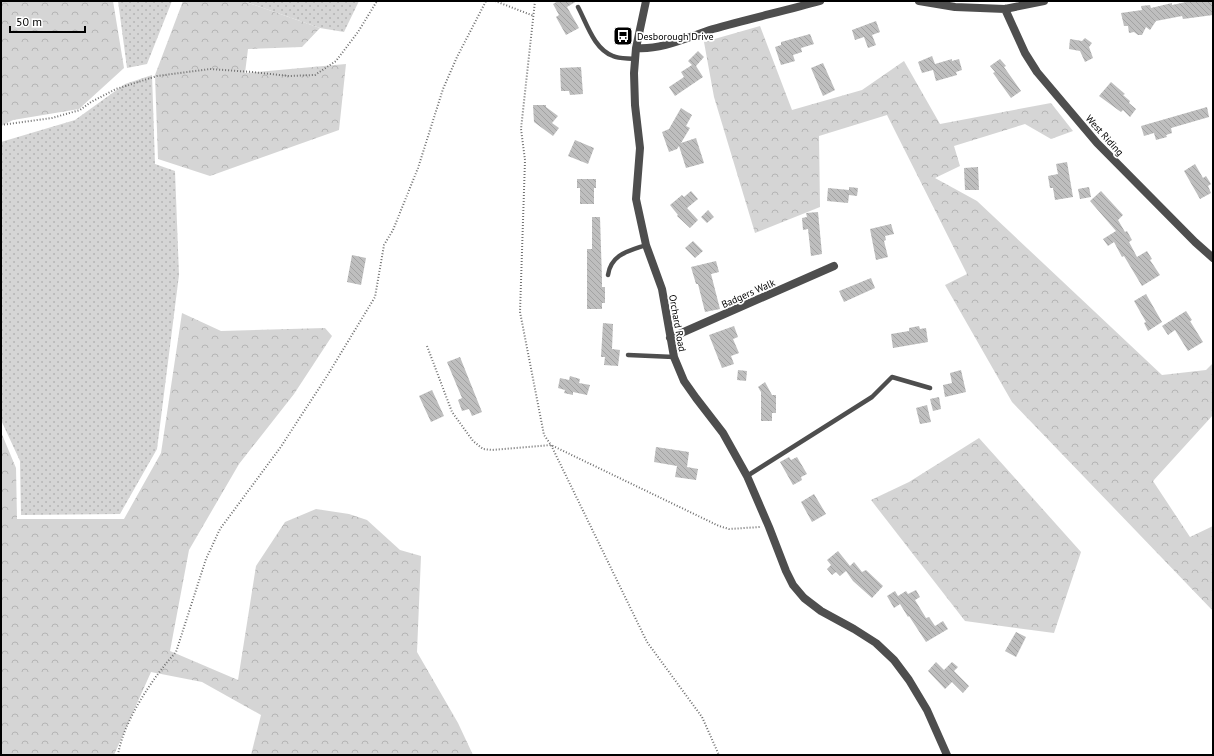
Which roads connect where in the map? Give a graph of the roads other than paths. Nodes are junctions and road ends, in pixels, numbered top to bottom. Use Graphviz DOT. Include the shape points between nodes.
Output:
graph roads {
  1 [pos="646,1"];
  2 [pos="820,1"];
  3 [pos="919,1"];
  4 [pos="1044,1"];
  5 [pos="578,7"];
  6 [pos="1005,9"];
  7 [pos="636,48"];
  8 [pos="635,59"];
  9 [pos="646,245"];
  10 [pos="1213,258"];
  11 [pos="834,266"];
  12 [pos="608,275"];
  13 [pos="670,338"];
  14 [pos="628,355"];
  15 [pos="674,357"];
  16 [pos="930,388"];
  17 [pos="747,476"];
  18 [pos="947,755"];
  1 -- 7 [label="street, Orchard Road"];
  2 -- 7 [label="street" via="661,46"];
  3 -- 6 [label="street" via="955,7"];
  4 -- 6 [label="street"];
  5 -- 8 [label="lane" via="600,47 613,56"];
  6 -- 10 [label="street, West Riding" via="1025,53 1042,78 1097,143"];
  7 -- 8 [label="street, Orchard Road"];
  8 -- 9 [label="street, Orchard Road" via="635,105 640,148 636,199"];
  9 -- 12 [label="lane" via="618,255 609,267"];
  9 -- 13 [label="street, Orchard Road" via="662,289"];
  11 -- 13 [label="street, Badgers Walk"];
  13 -- 15 [label="street, Orchard Road"];
  14 -- 15 [label="lane"];
  15 -- 17 [label="street, Orchard Road" via="684,381 723,433"];
  16 -- 17 [label="lane" via="892,377 872,397"];
  17 -- 18 [label="street, Orchard Road" via="793,585 804,598 821,611 876,643 894,660 910,680 927,710"];
}
